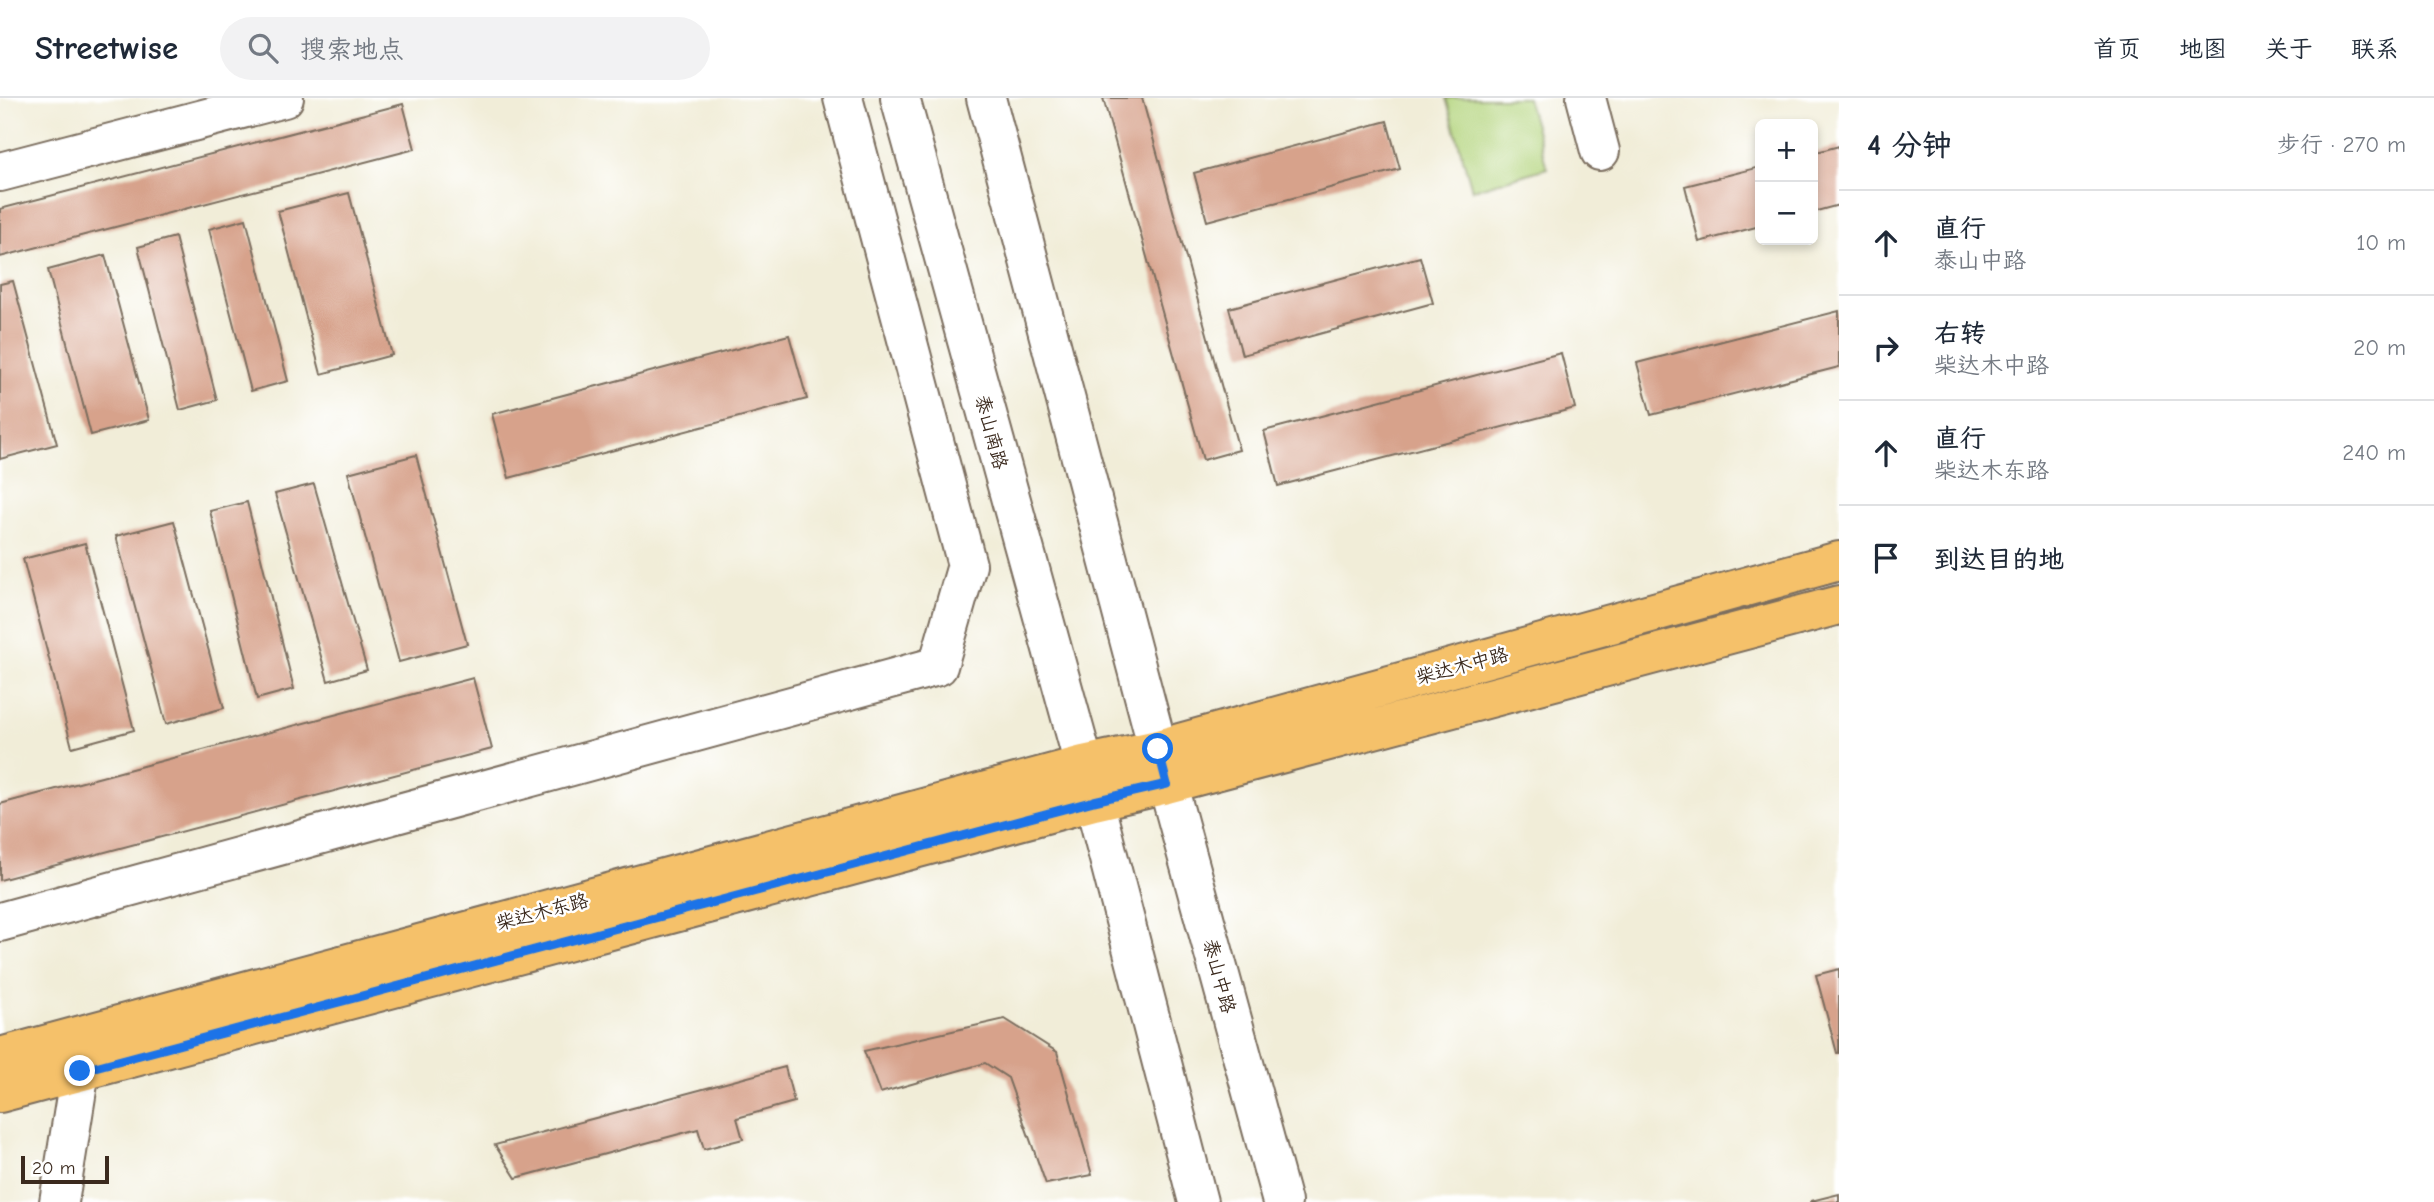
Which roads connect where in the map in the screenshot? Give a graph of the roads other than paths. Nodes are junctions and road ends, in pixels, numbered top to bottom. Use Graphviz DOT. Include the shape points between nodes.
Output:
graph roads {
  1 [pos="284,98"];
  2 [pos="844,98"];
  3 [pos="900,98"];
  4 [pos="986,98"];
  5 [pos="1586,98"];
  6 [pos="1600,151"];
  7 [pos="0,172"];
  8 [pos="1839,561"];
  9 [pos="1839,605"];
  10 [pos="1162,766"];
  11 [pos="1089,783"];
  12 [pos="0,922"];
  13 [pos="0,1057"];
  14 [pos="80,1071"];
  15 [pos="0,1093"];
  16 [pos="59,1202"];
  17 [pos="1198,1202"];
  18 [pos="1282,1202"];
  1 -- 7 [label="street"];
  2 -- 12 [label="street" via="967,565 938,666"];
  3 -- 11 [label="street, 泰山南路"];
  4 -- 10 [label="street"];
  5 -- 6 [label="street"];
  8 -- 10 [label="main road, 柴达木中路"];
  9 -- 10 [label="main road, 柴达木中路"];
  10 -- 11 [label="main road, 柴达木中路"];
  10 -- 18 [label="street, 泰山中路"];
  11 -- 13 [label="main road, 柴达木东路"];
  11 -- 14 [label="main road, 柴达木东路"];
  11 -- 17 [label="street"];
  14 -- 15 [label="main road, 柴达木东路"];
  14 -- 16 [label="street"];
}
